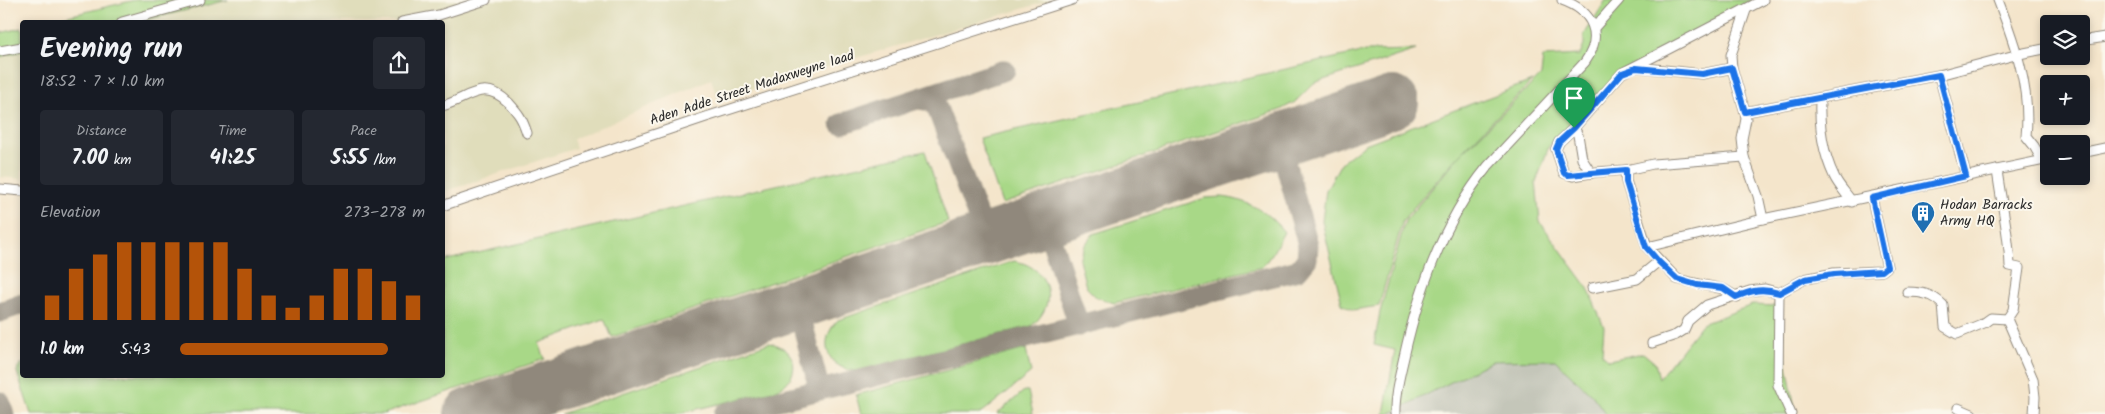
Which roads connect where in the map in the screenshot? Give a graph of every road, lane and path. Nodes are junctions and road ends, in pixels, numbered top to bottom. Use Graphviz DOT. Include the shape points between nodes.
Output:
graph roads {
  1 [pos="200,0"];
  2 [pos="486,0"];
  3 [pos="1072,0"];
  4 [pos="1562,0"];
  5 [pos="1618,0"];
  6 [pos="1764,0"];
  7 [pos="1998,0"];
  8 [pos="1746,10"];
  9 [pos="129,20"];
  10 [pos="413,20"];
  11 [pos="1594,28"];
  12 [pos="2105,37"];
  13 [pos="2090,40"];
  14 [pos="20,47"];
  15 [pos="2040,50"];
  16 [pos="0,51"];
  17 [pos="2019,54"];
  18 [pos="1636,68"];
  19 [pos="1732,68"];
  20 [pos="1939,75"];
  21 [pos="1820,98"];
  22 [pos="445,105"];
  23 [pos="1745,112"];
  24 [pos="1574,128"];
  25 [pos="526,133"];
  26 [pos="2105,148"];
  27 [pos="2090,151"];
  28 [pos="2040,154"];
  29 [pos="1744,157"];
  30 [pos="2040,161"];
  31 [pos="1626,170"];
  32 [pos="1997,170"];
  33 [pos="1591,173"];
  34 [pos="1966,176"];
  35 [pos="0,189"];
  36 [pos="20,191"];
  37 [pos="1872,198"];
  38 [pos="1852,202"];
  39 [pos="445,205"];
  40 [pos="1763,219"];
  41 [pos="1646,247"];
  42 [pos="1659,262"];
  43 [pos="1592,288"];
  44 [pos="1907,292"];
  45 [pos="1779,293"];
  46 [pos="1736,297"];
  47 [pos="2007,319"];
  48 [pos="1652,343"];
  49 [pos="1958,408"];
  50 [pos="1395,414"];
  51 [pos="1791,414"];
  52 [pos="1972,414"];
  53 [pos="2034,414"];
  1 -- 9 [label="street"];
  2 -- 10 [label="street"];
  3 -- 39 [label="street, Aden Adde Street Madaxweyne 1aad" via="706,117"];
  4 -- 11 [label="street" via="1583,12"];
  5 -- 11 [label="street"];
  6 -- 8 [label="street"];
  7 -- 17 [label="street"];
  8 -- 18 [label="street"];
  8 -- 19 [label="street" via="1731,55"];
  11 -- 50 [label="street" via="1594,46 1585,62 1488,166 1454,215 1428,272 1413,317"];
  12 -- 13 [label="street"];
  14 -- 16 [label="street"];
  15 -- 17 [label="street"];
  17 -- 20 [label="street"];
  17 -- 28 [label="street" via="2028,116 2026,136"];
  18 -- 19 [label="street" via="1702,74"];
  18 -- 24 [label="street" via="1622,73"];
  19 -- 23 [label="street"];
  20 -- 21 [label="street"];
  20 -- 34 [label="street"];
  21 -- 23 [label="street"];
  21 -- 38 [label="street" via="1826,154 1834,177"];
  22 -- 25 [label="street" via="485,90 496,92 522,117"];
  23 -- 29 [label="street"];
  24 -- 33 [label="street" via="1582,159"];
  24 -- 33 [label="street" via="1559,142 1556,149 1558,158 1568,175"];
  26 -- 27 [label="street"];
  29 -- 31 [label="street" via="1653,164"];
  29 -- 40 [label="street"];
  30 -- 32 [label="street"];
  31 -- 33 [label="street"];
  31 -- 41 [label="street" via="1626,182"];
  32 -- 34 [label="street"];
  32 -- 47 [label="street" via="2010,244 2010,266 2019,268 2013,310"];
  34 -- 37 [label="street"];
  35 -- 36 [label="street"];
  37 -- 38 [label="street"];
  37 -- 45 [label="street" via="1887,267 1882,271 1805,279"];
  38 -- 40 [label="street"];
  40 -- 41 [label="street"];
  41 -- 42 [label="street"];
  42 -- 43 [label="street" via="1637,278"];
  42 -- 46 [label="street" via="1677,279 1723,288"];
  44 -- 47 [label="street" via="1922,292 1937,299 1943,305 1945,327 1957,334 1991,318"];
  45 -- 46 [label="street" via="1765,289"];
  45 -- 51 [label="street" via="1778,385"];
  46 -- 48 [label="street" via="1707,305 1688,320 1684,330"];
  47 -- 53 [label="street" via="2033,379"];
  49 -- 52 [label="street"];
}
